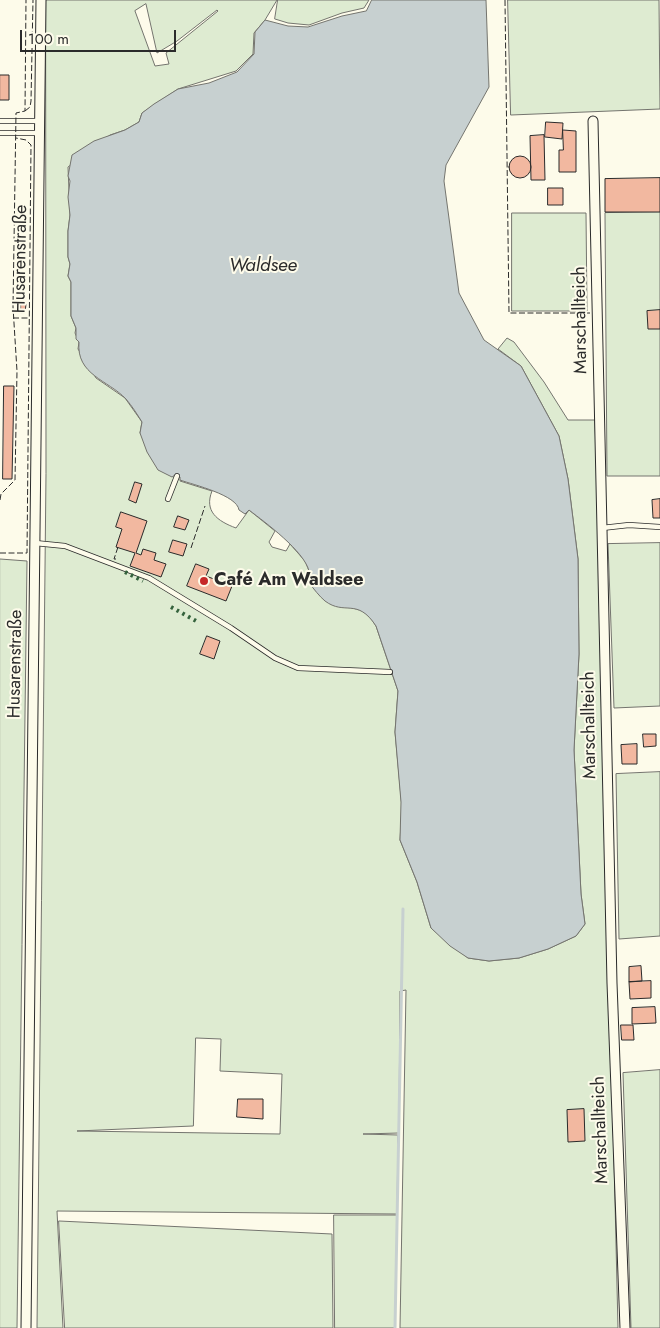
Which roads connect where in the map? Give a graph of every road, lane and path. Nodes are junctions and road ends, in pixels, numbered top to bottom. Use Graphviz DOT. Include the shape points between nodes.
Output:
graph roads {
  1 [pos="41,0"];
  2 [pos="0,121"];
  3 [pos="39,121"];
  4 [pos="593,122"];
  5 [pos="0,133"];
  6 [pos="39,133"];
  7 [pos="177,476"];
  8 [pos="168,499"];
  9 [pos="660,527"];
  10 [pos="602,528"];
  11 [pos="34,543"];
  12 [pos="390,672"];
  13 [pos="26,1328"];
  14 [pos="625,1328"];
  1 -- 3 [label="street, Husarenstraße"];
  2 -- 3 [label="lane"];
  3 -- 6 [label="street, Husarenstraße"];
  4 -- 10 [label="street, Marschallteich"];
  5 -- 6 [label="lane"];
  6 -- 11 [label="street, Husarenstraße"];
  7 -- 8 [label="lane"];
  9 -- 10 [label="lane" via="629,524"];
  10 -- 14 [label="street, Marschallteich" via="612,983"];
  11 -- 12 [label="lane" via="65,546 149,578 275,658 298,668"];
  11 -- 13 [label="street, Husarenstraße"];
}
